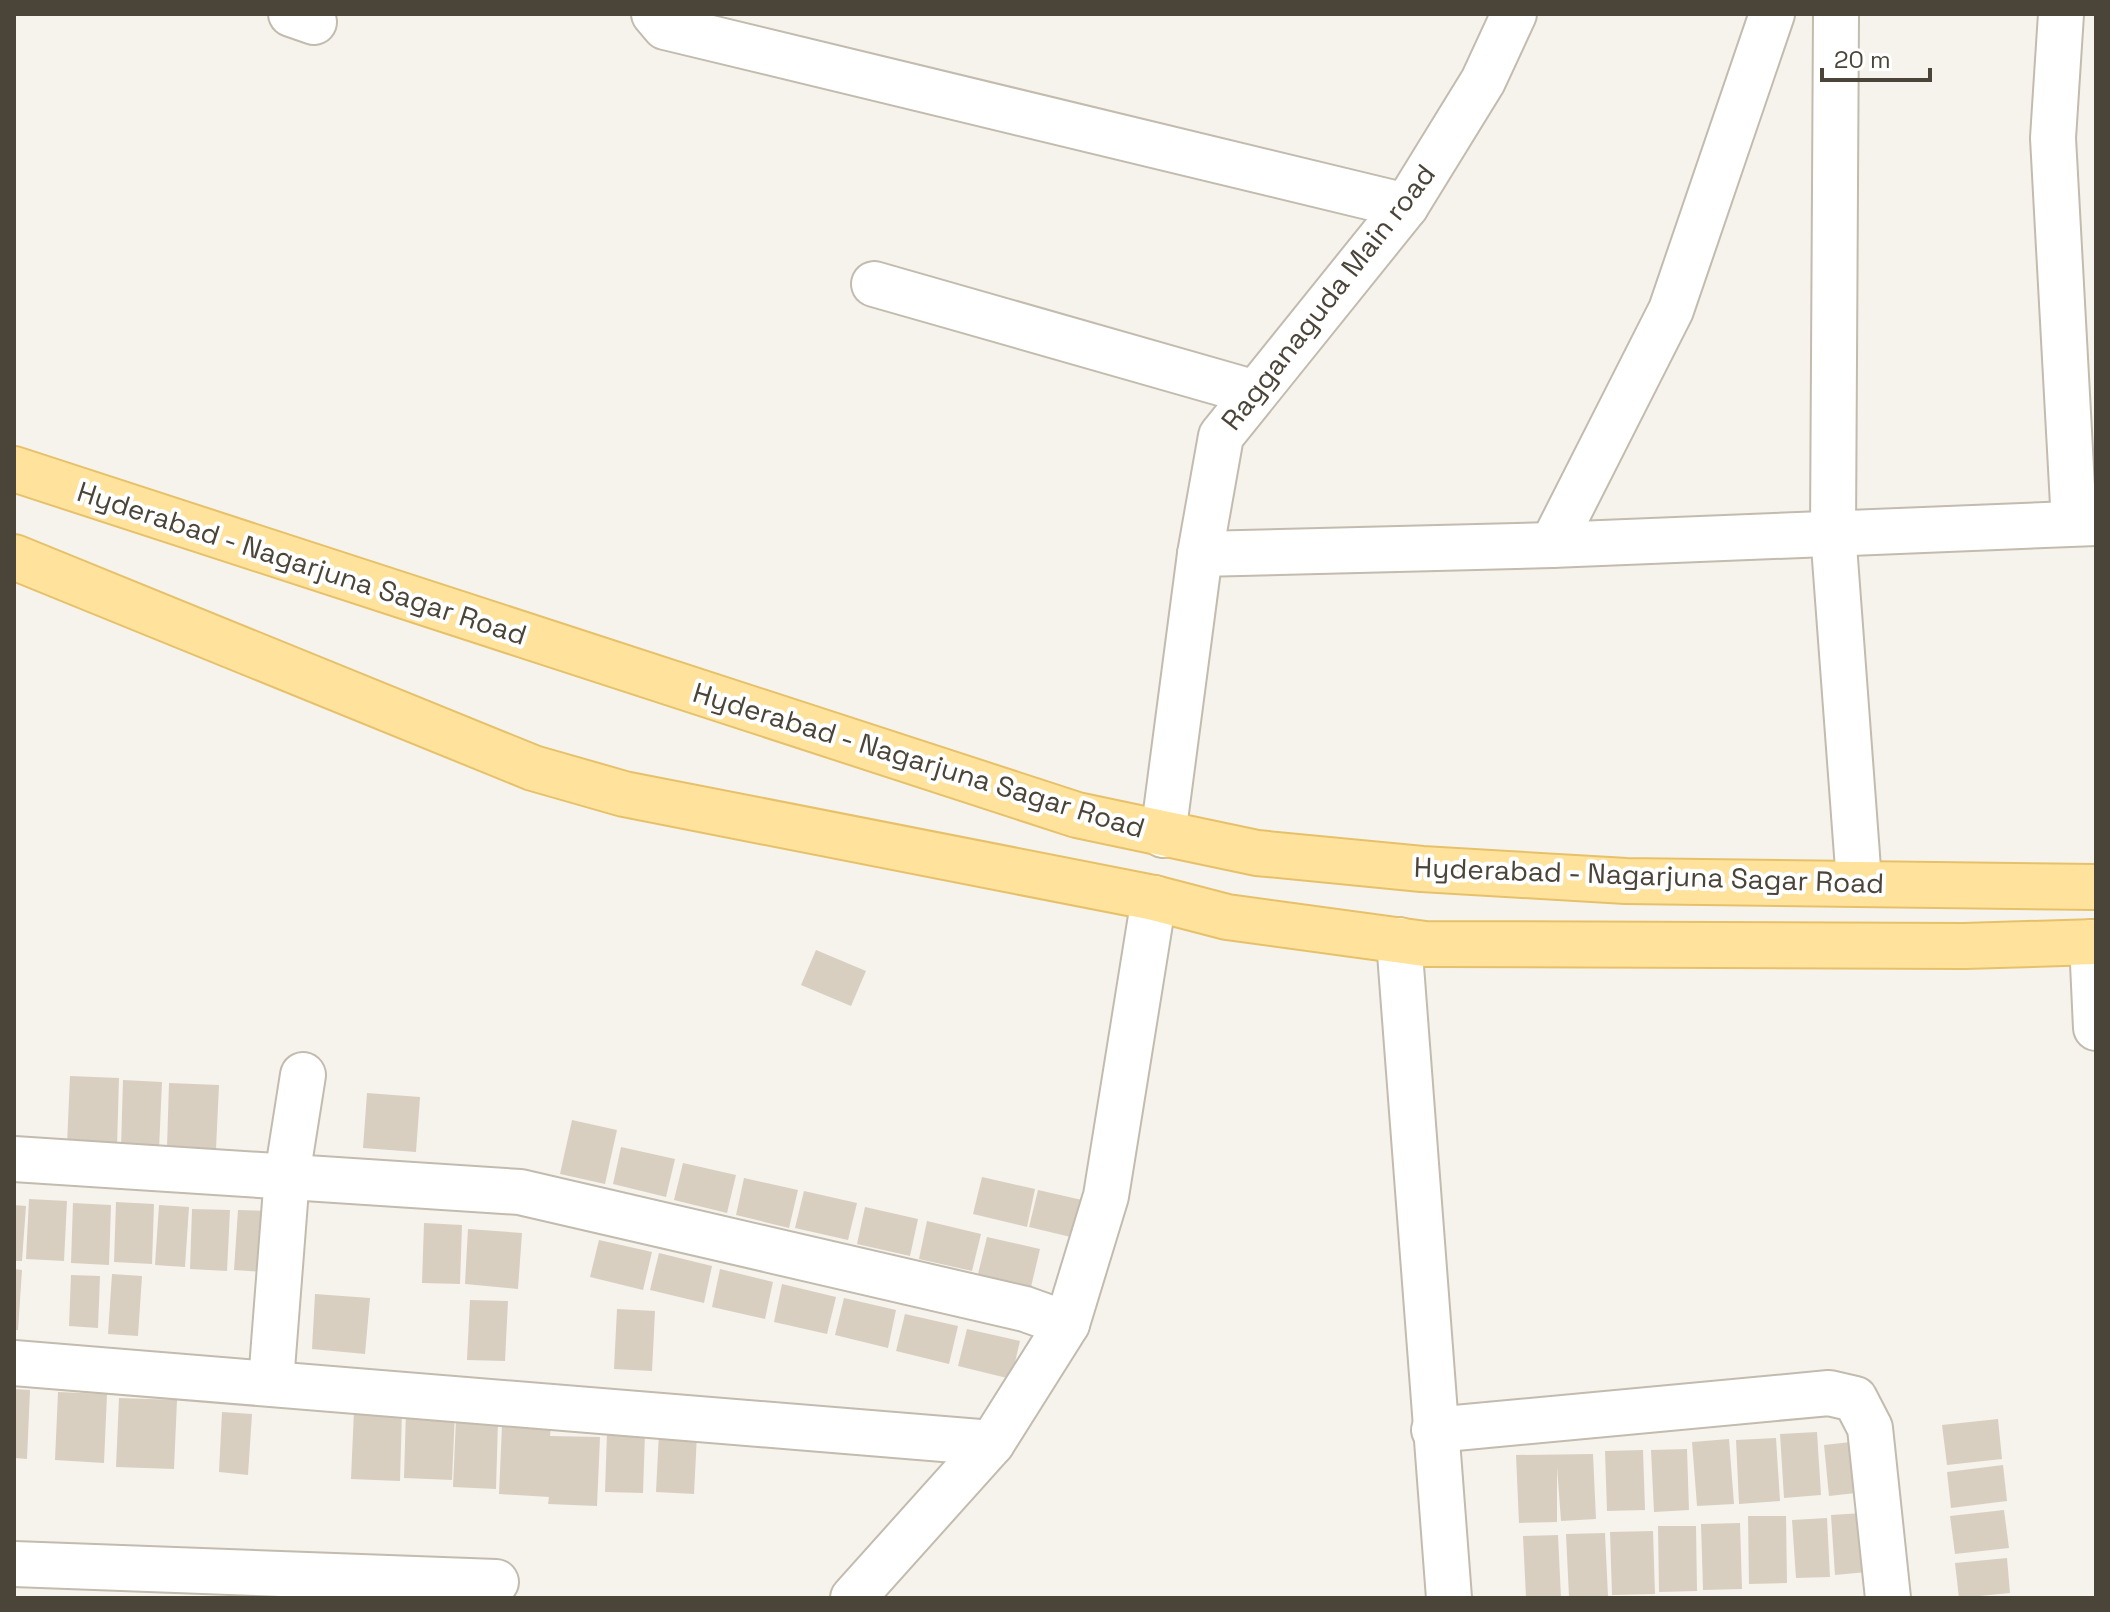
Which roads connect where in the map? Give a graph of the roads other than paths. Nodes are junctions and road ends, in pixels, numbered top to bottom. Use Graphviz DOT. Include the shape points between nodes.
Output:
graph roads {
  1 [pos="654,14"];
  2 [pos="1514,14"];
  3 [pos="1772,14"];
  4 [pos="1836,14"];
  5 [pos="2061,14"];
  6 [pos="1406,206"];
  7 [pos="874,284"];
  8 [pos="1252,392"];
  9 [pos="14,469"];
  10 [pos="2085,523"];
  11 [pos="1833,532"];
  12 [pos="1552,545"];
  13 [pos="1200,554"];
  14 [pos="14,557"];
  15 [pos="1163,835"];
  16 [pos="1859,882"];
  17 [pos="2096,887"];
  18 [pos="1154,898"];
  19 [pos="1399,940"];
  20 [pos="2094,942"];
  21 [pos="2096,1028"];
  22 [pos="303,1075"];
  23 [pos="14,1159"];
  24 [pos="287,1176"];
  25 [pos="1067,1324"];
  26 [pos="14,1363"];
  27 [pos="271,1382"];
  28 [pos="1434,1430"];
  29 [pos="992,1443"];
  30 [pos="14,1564"];
  31 [pos="496,1582"];
  32 [pos="401,1588"];
  33 [pos="853,1598"];
  34 [pos="1449,1598"];
  35 [pos="1888,1598"];
  1 -- 6 [label="street" via="665,27"];
  2 -- 6 [label="street, Ragganaguda Main road" via="1483,81"];
  3 -- 12 [label="street" via="1671,310"];
  4 -- 11 [label="street"];
  5 -- 10 [label="street" via="2053,138"];
  6 -- 8 [label="street, Ragganaguda Main road"];
  7 -- 8 [label="street"];
  8 -- 13 [label="street, Ragganaguda Main road" via="1221,436"];
  9 -- 15 [label="main road, Hyderabad - Nagarjuna Sagar Road" via="1077,815"];
  10 -- 11 [label="street"];
  11 -- 12 [label="street"];
  11 -- 16 [label="street"];
  12 -- 13 [label="street"];
  13 -- 15 [label="street, Ragganaguda Main road"];
  14 -- 18 [label="main road" via="533,768 624,794"];
  15 -- 16 [label="main road, Hyderabad - Nagarjuna Sagar Road" via="1257,853 1422,869 1626,881"];
  16 -- 17 [label="main road, Hyderabad - Nagarjuna Sagar Road"];
  18 -- 19 [label="main road" via="1227,917"];
  18 -- 25 [label="street" via="1106,1196"];
  19 -- 20 [label="main road" via="1649,947"];
  19 -- 28 [label="street"];
  20 -- 21 [label="street"];
  22 -- 24 [label="street"];
  23 -- 24 [label="street"];
  24 -- 25 [label="street" via="520,1192 1025,1309"];
  24 -- 27 [label="street"];
  25 -- 29 [label="street"];
  26 -- 27 [label="street"];
  27 -- 29 [label="street"];
  28 -- 34 [label="street"];
  28 -- 35 [label="street" via="1829,1393 1855,1399 1870,1428"];
  29 -- 33 [label="street"];
  30 -- 32 [label="street"];
  31 -- 32 [label="street"];
}
